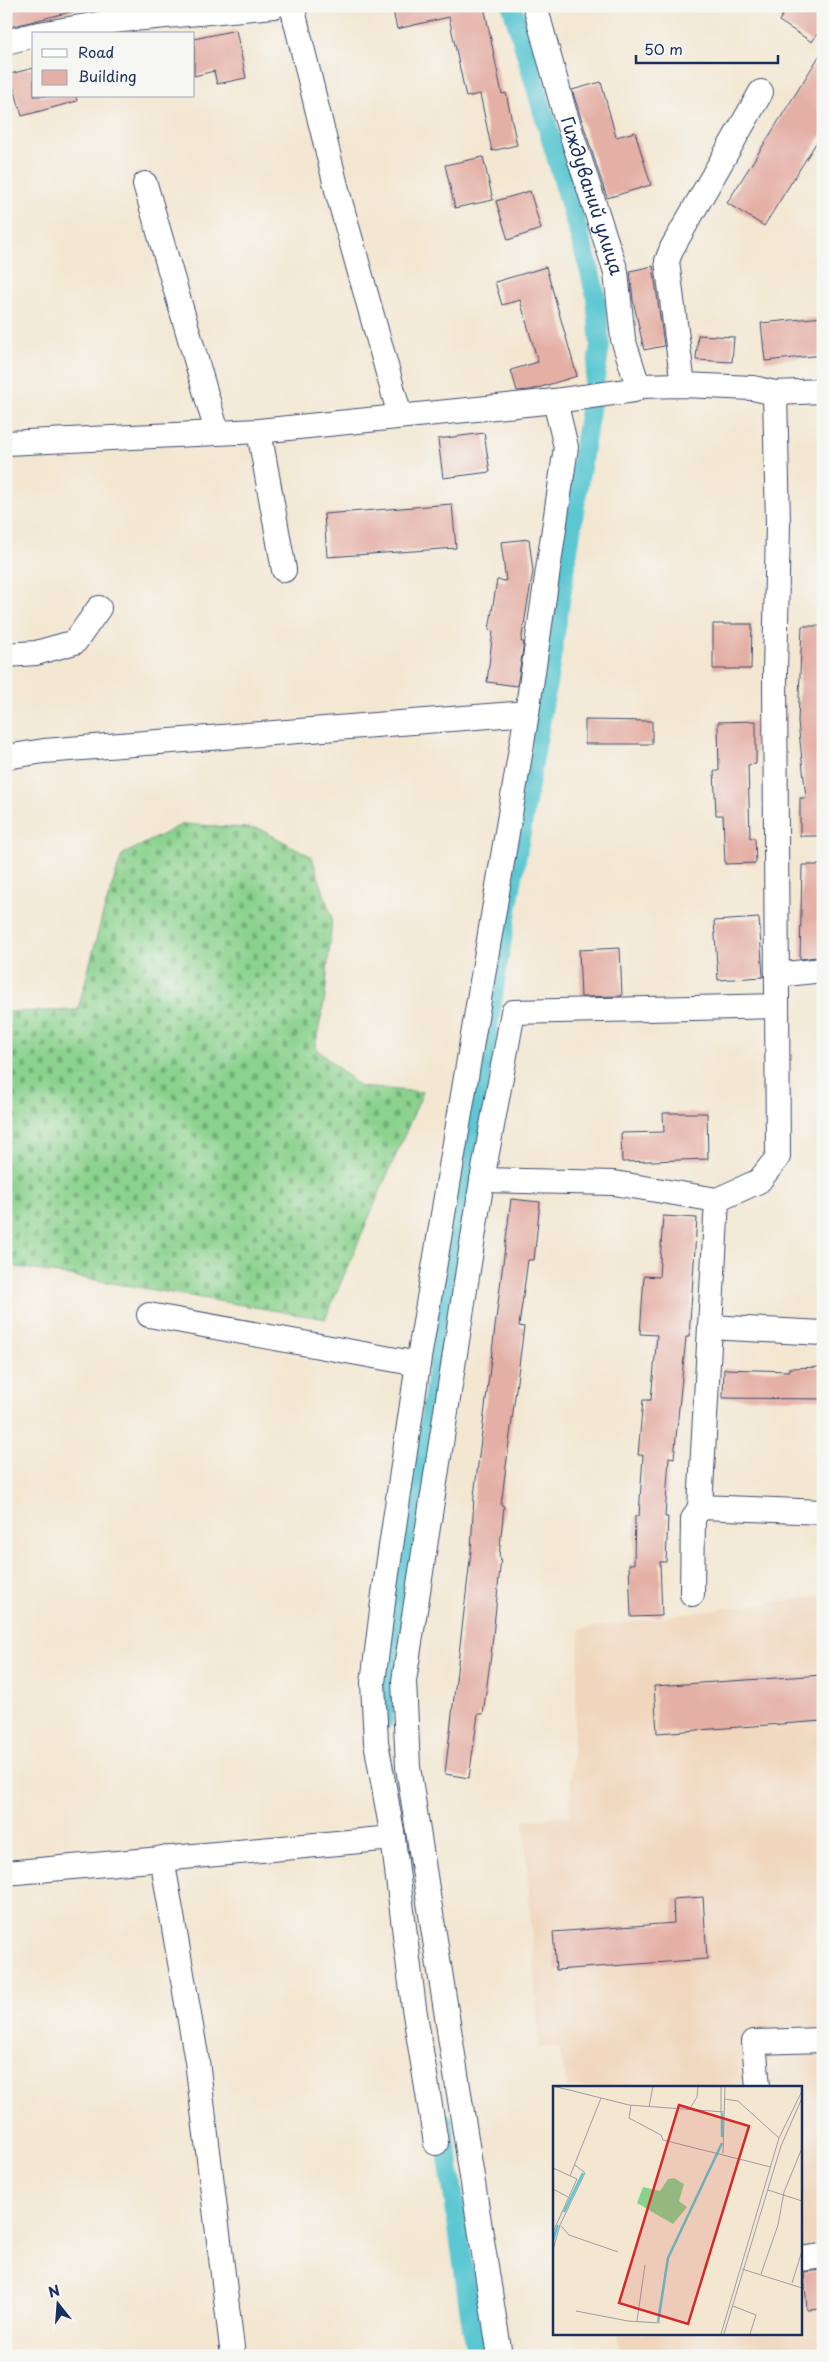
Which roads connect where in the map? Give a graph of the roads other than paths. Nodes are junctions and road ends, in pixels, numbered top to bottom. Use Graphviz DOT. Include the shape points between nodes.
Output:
graph roads {
  1 [pos="274,6"];
  2 [pos="292,6"];
  3 [pos="535,6"];
  4 [pos="124,13"];
  5 [pos="47,32"];
  6 [pos="32,36"];
  7 [pos="6,42"];
  8 [pos="761,92"];
  9 [pos="144,184"];
  10 [pos="683,385"];
  11 [pos="636,388"];
  12 [pos="823,390"];
  13 [pos="775,393"];
  14 [pos="555,402"];
  15 [pos="400,416"];
  16 [pos="259,431"];
  17 [pos="217,432"];
  18 [pos="6,443"];
  19 [pos="284,570"];
  20 [pos="99,608"];
  21 [pos="6,655"];
  22 [pos="527,712"];
  23 [pos="6,756"];
  24 [pos="823,970"];
  25 [pos="777,975"];
  26 [pos="776,1006"];
  27 [pos="482,1180"];
  28 [pos="717,1200"];
  29 [pos="149,1315"];
  30 [pos="710,1327"];
  31 [pos="823,1333"];
  32 [pos="418,1364"];
  33 [pos="700,1507"];
  34 [pos="823,1512"];
  35 [pos="692,1594"];
  36 [pos="393,1838"];
  37 [pos="162,1858"];
  38 [pos="6,1873"];
  39 [pos="823,2040"];
  40 [pos="758,2086"];
  41 [pos="436,2143"];
  42 [pos="823,2256"];
  43 [pos="802,2259"];
  44 [pos="233,2356"];
  45 [pos="500,2356"];
  1 -- 4 [label="street"];
  2 -- 15 [label="street" via="338,194"];
  3 -- 11 [label="street, Гиждуваний улица" via="564,111 616,272 623,339"];
  4 -- 5 [label="street"];
  6 -- 7 [label="street"];
  8 -- 10 [label="street" via="667,262"];
  9 -- 17 [label="street"];
  10 -- 11 [label="street"];
  10 -- 13 [label="street" via="753,388"];
  11 -- 14 [label="street"];
  12 -- 13 [label="street"];
  13 -- 25 [label="street" via="778,524 775,674"];
  14 -- 15 [label="street"];
  14 -- 22 [label="street" via="566,447"];
  15 -- 16 [label="street"];
  16 -- 17 [label="street"];
  16 -- 19 [label="street"];
  17 -- 18 [label="street"];
  20 -- 21 [label="street" via="76,642 36,653"];
  22 -- 23 [label="street"];
  22 -- 32 [label="street"];
  24 -- 25 [label="street"];
  25 -- 26 [label="street"];
  26 -- 27 [label="street" via="513,1012"];
  26 -- 28 [label="street" via="778,1157 760,1181"];
  27 -- 28 [label="street" via="614,1183"];
  27 -- 45 [label="street" via="404,1681 408,1766"];
  28 -- 30 [label="street"];
  29 -- 32 [label="street"];
  30 -- 31 [label="street"];
  30 -- 33 [label="street"];
  32 -- 36 [label="street" via="374,1683 376,1742"];
  33 -- 34 [label="street"];
  33 -- 35 [label="street" via="693,1519"];
  36 -- 37 [label="street"];
  36 -- 41 [label="street" via="414,2008"];
  37 -- 38 [label="street"];
  37 -- 44 [label="street" via="197,2061"];
  39 -- 40 [label="street" via="754,2042"];
  42 -- 43 [label="street"];
}
